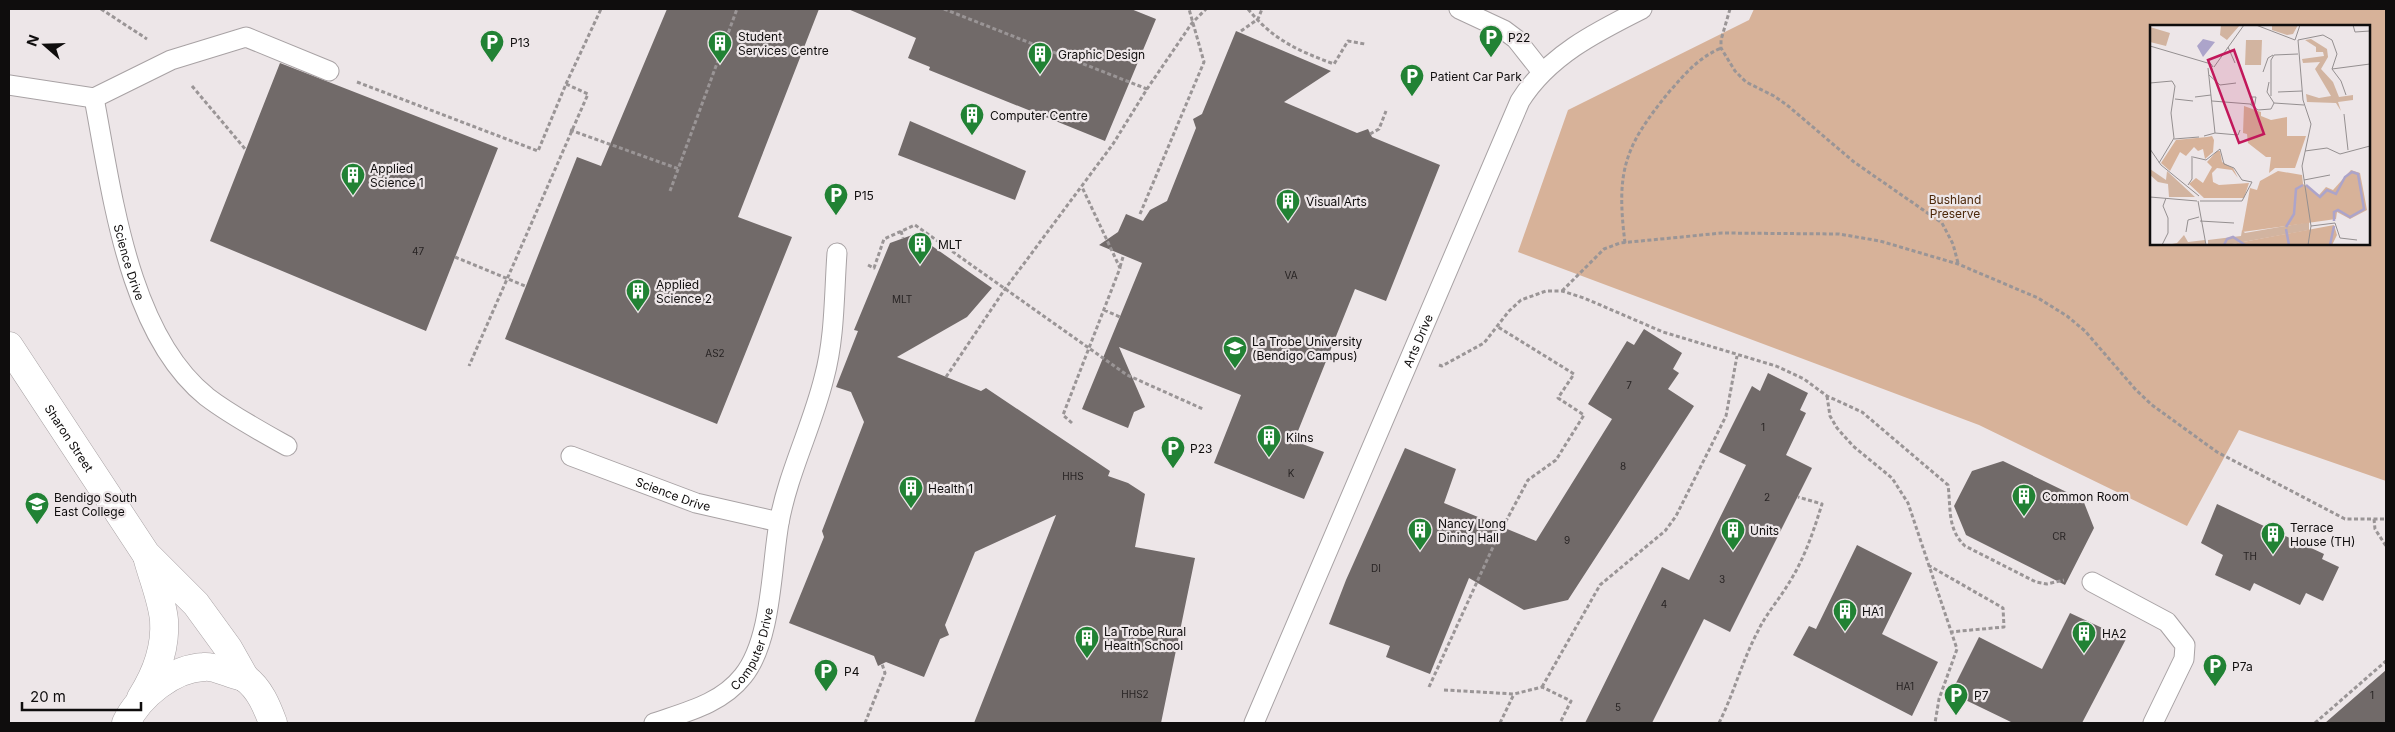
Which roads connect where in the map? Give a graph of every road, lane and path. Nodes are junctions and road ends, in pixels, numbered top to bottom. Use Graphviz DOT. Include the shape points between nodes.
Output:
graph roads {
  1 [pos="101,9"];
  2 [pos="601,9"];
  3 [pos="737,9"];
  4 [pos="944,9"];
  5 [pos="1188,9"];
  6 [pos="1206,9"];
  7 [pos="1248,9"];
  8 [pos="1262,9"];
  9 [pos="1459,9"];
  10 [pos="1642,9"];
  11 [pos="1730,9"];
  12 [pos="1258,19"];
  13 [pos="1192,23"];
  14 [pos="1241,32"];
  15 [pos="1365,44"];
  16 [pos="1721,48"];
  17 [pos="171,60"];
  18 [pos="329,71"];
  19 [pos="1542,72"];
  20 [pos="566,84"];
  21 [pos="9,85"];
  22 [pos="1147,89"];
  23 [pos="94,98"];
  24 [pos="1386,111"];
  25 [pos="570,130"];
  26 [pos="1370,134"];
  27 [pos="246,150"];
  28 [pos="679,169"];
  29 [pos="1082,187"];
  30 [pos="670,191"];
  31 [pos="1140,214"];
  32 [pos="901,231"];
  33 [pos="903,238"];
  34 [pos="1625,243"];
  35 [pos="837,253"];
  36 [pos="1124,257"];
  37 [pos="455,258"];
  38 [pos="1958,264"];
  39 [pos="1120,268"];
  40 [pos="507,279"];
  41 [pos="525,286"];
  42 [pos="1005,289"];
  43 [pos="1562,291"];
  44 [pos="1104,310"];
  45 [pos="1120,317"];
  46 [pos="1498,327"];
  47 [pos="9,346"];
  48 [pos="1088,346"];
  49 [pos="1411,354"];
  50 [pos="1737,356"];
  51 [pos="469,366"];
  52 [pos="946,377"];
  53 [pos="1827,396"];
  54 [pos="1203,409"];
  55 [pos="1072,423"];
  56 [pos="287,446"];
  57 [pos="571,456"];
  58 [pos="1798,497"];
  59 [pos="2374,519"];
  60 [pos="2386,520"];
  61 [pos="779,522"];
  62 [pos="2386,546"];
  63 [pos="146,554"];
  64 [pos="1928,565"];
  65 [pos="2092,582"];
  66 [pos="1950,632"];
  67 [pos="2386,661"];
  68 [pos="882,664"];
  69 [pos="244,678"];
  70 [pos="1429,687"];
  71 [pos="1542,688"];
  72 [pos="1444,690"];
  73 [pos="1514,694"];
  74 [pos="132,713"];
  75 [pos="274,723"];
  76 [pos="654,723"];
  77 [pos="864,723"];
  78 [pos="1254,723"];
  79 [pos="1500,723"];
  80 [pos="1560,723"];
  81 [pos="1719,723"];
  82 [pos="1935,723"];
  83 [pos="2153,723"];
  84 [pos="2315,723"];
  1 -- 17 [label="path" via="159,47"];
  2 -- 20 [label="path"];
  3 -- 28 [label="path"];
  4 -- 22 [label="path"];
  5 -- 13 [label="path"];
  6 -- 13 [label="path"];
  7 -- 12 [label="path"];
  8 -- 12 [label="path"];
  9 -- 19 [label="lane" via="1516,39"];
  10 -- 19 [label="lane, Arts Drive" via="1592,34"];
  11 -- 16 [label="path"];
  12 -- 14 [label="path"];
  12 -- 15 [label="path" via="1282,42 1334,64 1348,41"];
  13 -- 22 [label="path"];
  13 -- 31 [label="path" via="1204,62"];
  16 -- 34 [label="path" via="1706,55 1685,74 1637,134 1624,172 1622,211"];
  16 -- 38 [label="path" via="1746,82 1774,96 1854,162 1942,223 1954,244"];
  17 -- 18 [label="lane" via="246,37"];
  17 -- 23 [label="lane"];
  17 -- 27 [label="path"];
  18 -- 20 [label="path" via="538,151"];
  19 -- 49 [label="lane, Arts Drive" via="1520,101"];
  20 -- 25 [label="path" via="588,94"];
  21 -- 23 [label="lane"];
  22 -- 29 [label="path"];
  23 -- 56 [label="lane, Science Drive" via="126,256 151,324 184,374 206,396"];
  24 -- 26 [label="path" via="1379,128"];
  25 -- 28 [label="path"];
  25 -- 40 [label="path"];
  28 -- 30 [label="path"];
  29 -- 39 [label="path"];
  29 -- 42 [label="path"];
  32 -- 33 [label="path"];
  32 -- 35 [label="path" via="884,240 874,268"];
  32 -- 42 [label="path" via="915,225"];
  34 -- 38 [label="path" via="1722,233 1839,234 1880,241"];
  34 -- 43 [label="path" via="1604,249"];
  35 -- 61 [label="lane, Computer Drive" via="825,377"];
  36 -- 39 [label="path"];
  37 -- 40 [label="path"];
  38 -- 59 [label="path" via="2038,298 2067,316 2152,405 2218,452 2345,519"];
  39 -- 44 [label="path"];
  40 -- 41 [label="path"];
  40 -- 51 [label="path"];
  42 -- 48 [label="path"];
  42 -- 52 [label="path"];
  43 -- 46 [label="path" via="1546,292 1522,300"];
  43 -- 50 [label="path" via="1663,332"];
  44 -- 45 [label="path"];
  44 -- 48 [label="path"];
  46 -- 49 [label="path" via="1484,342 1442,366"];
  46 -- 70 [label="path" via="1574,374 1558,398 1584,415 1556,460 1528,480 1498,536"];
  47 -- 63 [label="street, Sharon Street"];
  48 -- 54 [label="path" via="1127,375"];
  48 -- 55 [label="path" via="1062,415"];
  49 -- 78 [label="lane, Arts Drive"];
  50 -- 53 [label="path" via="1776,366 1804,379"];
  50 -- 71 [label="path" via="1726,416 1676,516 1665,531 1600,585"];
  53 -- 64 [label="path" via="1830,416 1837,428 1901,490"];
  53 -- 65 [label="path" via="1862,412 1948,486 1952,528 1965,546 2036,582 2047,584 2080,576"];
  57 -- 61 [label="lane, Science Drive" via="696,503"];
  58 -- 81 [label="path" via="1822,504 1810,541 1791,580 1757,631 1735,691"];
  59 -- 60 [label="path"];
  59 -- 62 [label="path" via="2375,529"];
  61 -- 76 [label="lane, Computer Drive" via="764,629 754,660 733,688 720,698"];
  63 -- 69 [label="street, Sharon Street" via="196,604 228,648"];
  63 -- 74 [label="street, Sharon Street" via="164,620 163,642 150,683"];
  64 -- 66 [label="path"];
  64 -- 66 [label="path" via="2003,608 2004,627"];
  65 -- 83 [label="lane" via="2167,622 2185,645 2184,659"];
  66 -- 82 [label="path" via="1957,649"];
  67 -- 84 [label="path"];
  68 -- 77 [label="path" via="885,674"];
  69 -- 74 [label="street" via="206,667 193,669 175,675"];
  69 -- 75 [label="street" via="258,691"];
  71 -- 73 [label="path"];
  71 -- 80 [label="path" via="1571,701"];
  72 -- 73 [label="path"];
  73 -- 79 [label="path"];
}
